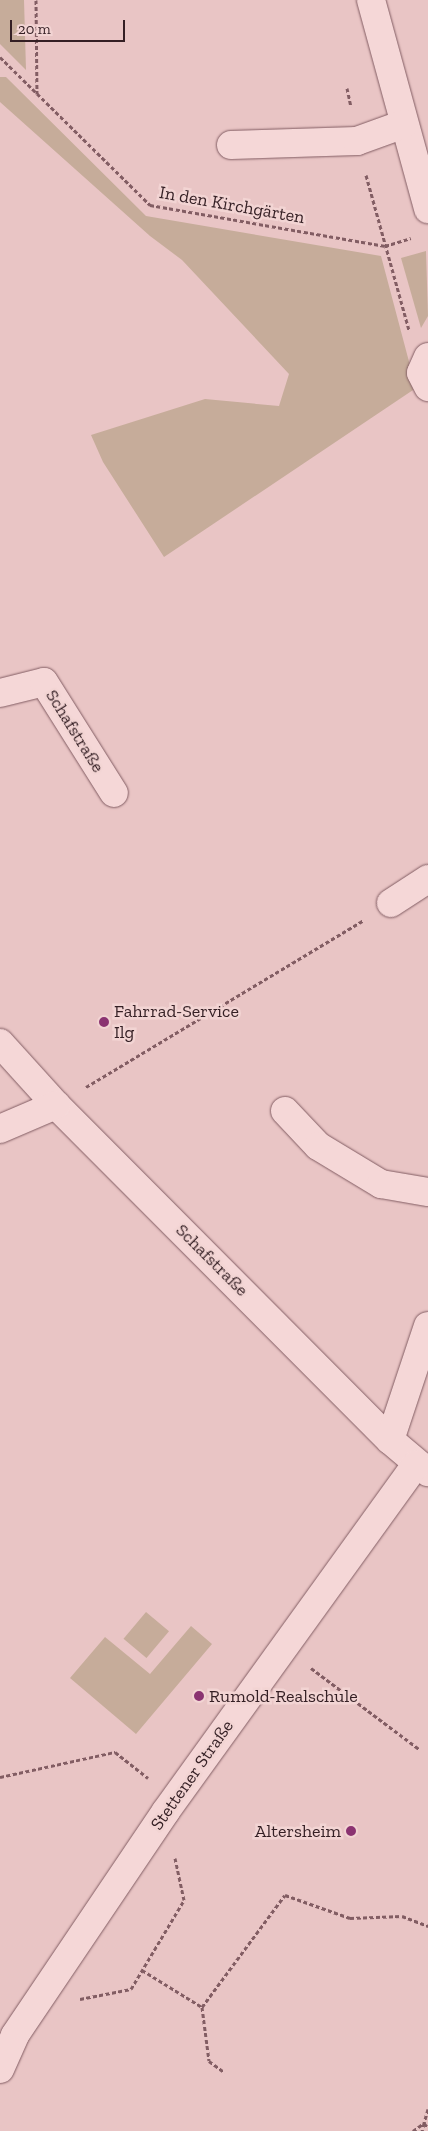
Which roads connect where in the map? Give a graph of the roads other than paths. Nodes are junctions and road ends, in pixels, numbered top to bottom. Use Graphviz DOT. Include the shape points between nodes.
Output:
graph roads {
  1 [pos="371,0"];
  2 [pos="404,124"];
  3 [pos="231,144"];
  4 [pos="428,209"];
  5 [pos="0,692"];
  6 [pos="114,793"];
  7 [pos="428,878"];
  8 [pos="391,903"];
  9 [pos="0,1043"];
  10 [pos="56,1106"];
  11 [pos="285,1111"];
  12 [pos="0,1129"];
  13 [pos="428,1192"];
  14 [pos="428,1326"];
  15 [pos="390,1440"];
  16 [pos="422,1469"];
  17 [pos="0,2069"];
  1 -- 2 [label="street"];
  2 -- 3 [label="street" via="357,142"];
  2 -- 4 [label="street"];
  5 -- 6 [label="street, Schafstraße" via="44,682"];
  7 -- 8 [label="street"];
  9 -- 10 [label="street, Schafstraße"];
  10 -- 12 [label="street"];
  10 -- 15 [label="street, Schafstraße"];
  11 -- 13 [label="street" via="318,1146 381,1184"];
  14 -- 15 [label="street"];
  15 -- 16 [label="street, Schafstraße"];
  16 -- 17 [label="street, Stettener Straße" via="284,1648 170,1804 34,2008"];
}
